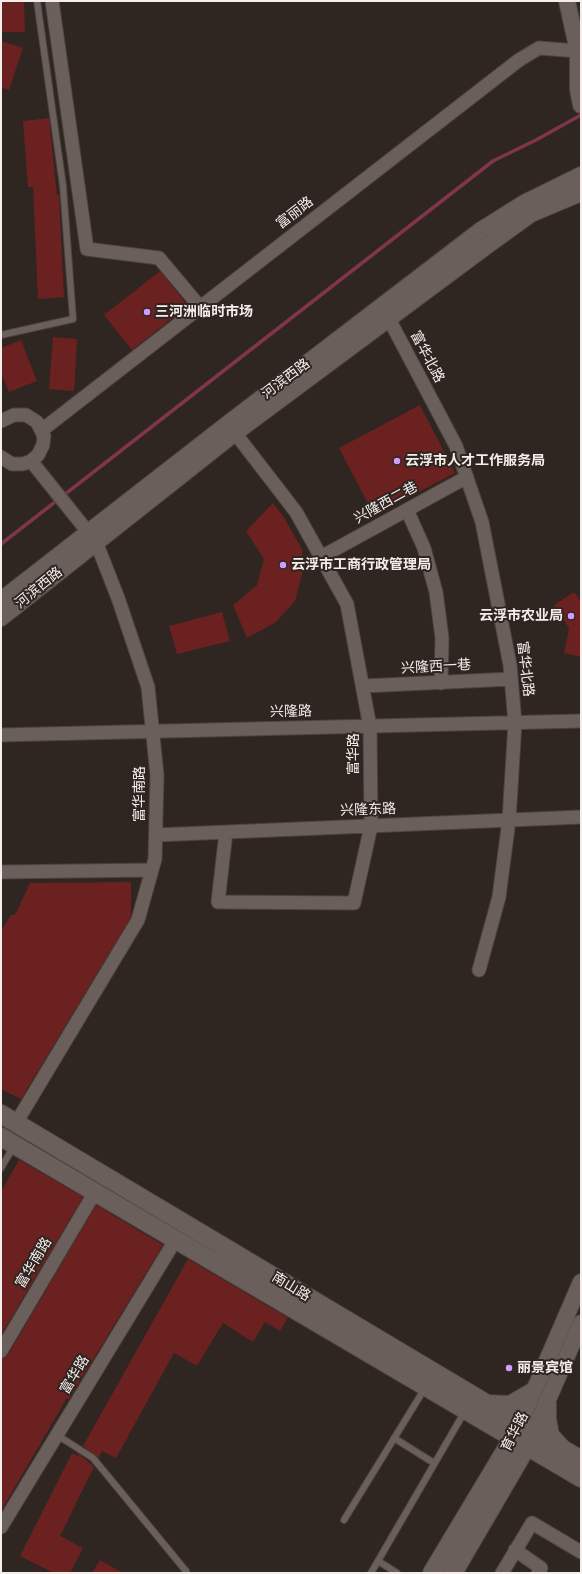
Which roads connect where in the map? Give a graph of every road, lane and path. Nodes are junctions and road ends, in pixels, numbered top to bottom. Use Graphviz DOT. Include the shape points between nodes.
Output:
graph roads {
  1 [pos="37,1"];
  2 [pos="52,1"];
  3 [pos="567,1"];
  4 [pos="578,51"];
  5 [pos="580,97"];
  6 [pos="581,175"];
  7 [pos="581,193"];
  8 [pos="200,307"];
  9 [pos="388,319"];
  10 [pos="1,335"];
  11 [pos="1,420"];
  12 [pos="42,430"];
  13 [pos="235,433"];
  14 [pos="1,458"];
  15 [pos="31,461"];
  16 [pos="467,477"];
  17 [pos="407,510"];
  18 [pos="88,532"];
  19 [pos="321,557"];
  20 [pos="1,600"];
  21 [pos="1,618"];
  22 [pos="511,679"];
  23 [pos="441,683"];
  24 [pos="363,686"];
  25 [pos="581,721"];
  26 [pos="515,723"];
  27 [pos="370,727"];
  28 [pos="153,732"];
  29 [pos="1,735"];
  30 [pos="581,817"];
  31 [pos="510,820"];
  32 [pos="370,826"];
  33 [pos="226,832"];
  34 [pos="156,835"];
  35 [pos="152,870"];
  36 [pos="1,872"];
  37 [pos="479,970"];
  38 [pos="1,1114"];
  39 [pos="16,1123"];
  40 [pos="8,1141"];
  41 [pos="1,1168"];
  42 [pos="95,1192"];
  43 [pos="176,1239"];
  44 [pos="581,1282"];
  45 [pos="579,1333"];
  46 [pos="1,1351"];
  47 [pos="426,1387"];
  48 [pos="534,1390"];
  49 [pos="549,1399"];
  50 [pos="477,1411"];
  51 [pos="57,1435"];
  52 [pos="524,1435"];
  53 [pos="394,1438"];
  54 [pos="559,1456"];
  55 [pos="581,1460"];
  56 [pos="434,1463"];
  57 [pos="501,1476"];
  58 [pos="581,1478"];
  59 [pos="344,1520"];
  60 [pos="1,1527"];
  61 [pos="516,1550"];
  62 [pos="581,1552"];
  63 [pos="378,1561"];
  64 [pos="186,1571"];
  65 [pos="371,1573"];
  66 [pos="397,1573"];
  67 [pos="432,1573"];
  68 [pos="453,1573"];
  69 [pos="502,1573"];
  70 [pos="538,1573"];
  1 -- 10 [label="lane" via="64,186 73,318"];
  2 -- 8 [label="street" via="88,249 159,258"];
  3 -- 4 [label="street"];
  4 -- 5 [label="street"];
  4 -- 8 [label="street, 富丽路" via="539,48 519,60"];
  6 -- 18 [label="street, 河滨西路" via="524,203 481,230"];
  7 -- 9 [label="street, 河滨西路" via="531,214"];
  8 -- 12 [label="street, 富丽路"];
  9 -- 13 [label="street, 河滨西路"];
  9 -- 16 [label="street, 富华北路" via="456,446"];
  11 -- 12 [label="street" via="14,414 26,415 37,422"];
  12 -- 15 [label="street" via="43,445"];
  13 -- 18 [label="street, 河滨西路"];
  13 -- 19 [label="street, 富华路" via="296,512"];
  14 -- 15 [label="street" via="12,464"];
  15 -- 18 [label="street, 富华南路"];
  16 -- 17 [label="street, 兴隆西二巷"];
  16 -- 22 [label="street, 富华北路" via="482,522"];
  17 -- 19 [label="street, 兴隆西二巷"];
  17 -- 23 [label="street" via="424,548 436,592 442,638"];
  18 -- 20 [label="street, 河滨西路"];
  18 -- 21 [label="street, 河滨西路"];
  18 -- 28 [label="street, 富华南路" via="118,598 148,687"];
  19 -- 24 [label="street, 富华路" via="347,604"];
  22 -- 23 [label="street, 兴隆西一巷"];
  22 -- 26 [label="street, 富华北路"];
  23 -- 24 [label="street, 兴隆西一巷"];
  24 -- 27 [label="street, 富华路"];
  25 -- 26 [label="street, 兴隆路"];
  26 -- 27 [label="street, 兴隆路"];
  26 -- 31 [label="street, 富华北路"];
  27 -- 28 [label="street, 兴隆路"];
  27 -- 32 [label="street, 富华路"];
  28 -- 29 [label="street, 兴隆路"];
  28 -- 34 [label="street, 富华南路" via="157,775"];
  30 -- 31 [label="street, 兴隆东路"];
  31 -- 32 [label="street, 兴隆东路"];
  31 -- 37 [label="street, 富华北路" via="499,897"];
  32 -- 33 [label="street, 兴隆东路"];
  32 -- 33 [label="street, 富华路" via="354,903 218,902"];
  33 -- 34 [label="street, 兴隆东路"];
  34 -- 35 [label="street, 富华南路"];
  35 -- 36 [label="street"];
  35 -- 39 [label="street, 富华南路" via="138,920"];
  38 -- 39 [label="main road, 南山路"];
  39 -- 50 [label="main road, 南山路"];
  40 -- 41 [label="lane"];
  40 -- 42 [label="main road, 南山路"];
  42 -- 43 [label="main road, 南山路"];
  42 -- 46 [label="street, 富华南路"];
  43 -- 47 [label="main road, 南山路"];
  43 -- 51 [label="street, 富华路"];
  44 -- 48 [label="street, 育华路"];
  45 -- 49 [label="street, 育华路"];
  47 -- 50 [label="main road, 南山路"];
  47 -- 53 [label="lane"];
  48 -- 50 [label="street" via="510,1404"];
  48 -- 52 [label="street, 育华路"];
  49 -- 52 [label="street, 育华路"];
  49 -- 54 [label="street" via="548,1419"];
  50 -- 52 [label="main road, 南山路"];
  50 -- 56 [label="lane"];
  50 -- 57 [label="main road" via="493,1438"];
  51 -- 60 [label="street, 富华路"];
  51 -- 64 [label="lane" via="92,1458"];
  52 -- 54 [label="main road, 南山路"];
  52 -- 57 [label="main road, 育华路"];
  53 -- 56 [label="lane"];
  53 -- 59 [label="lane"];
  54 -- 55 [label="main road, 南山路"];
  54 -- 57 [label="main road" via="528,1463"];
  54 -- 58 [label="main road, 南山路"];
  56 -- 63 [label="lane"];
  57 -- 67 [label="main road, 育华路"];
  57 -- 68 [label="main road, 育华路"];
  61 -- 62 [label="street" via="532,1523"];
  61 -- 69 [label="street"];
  61 -- 70 [label="street" via="541,1568"];
  63 -- 65 [label="lane"];
  63 -- 66 [label="lane"];
}
